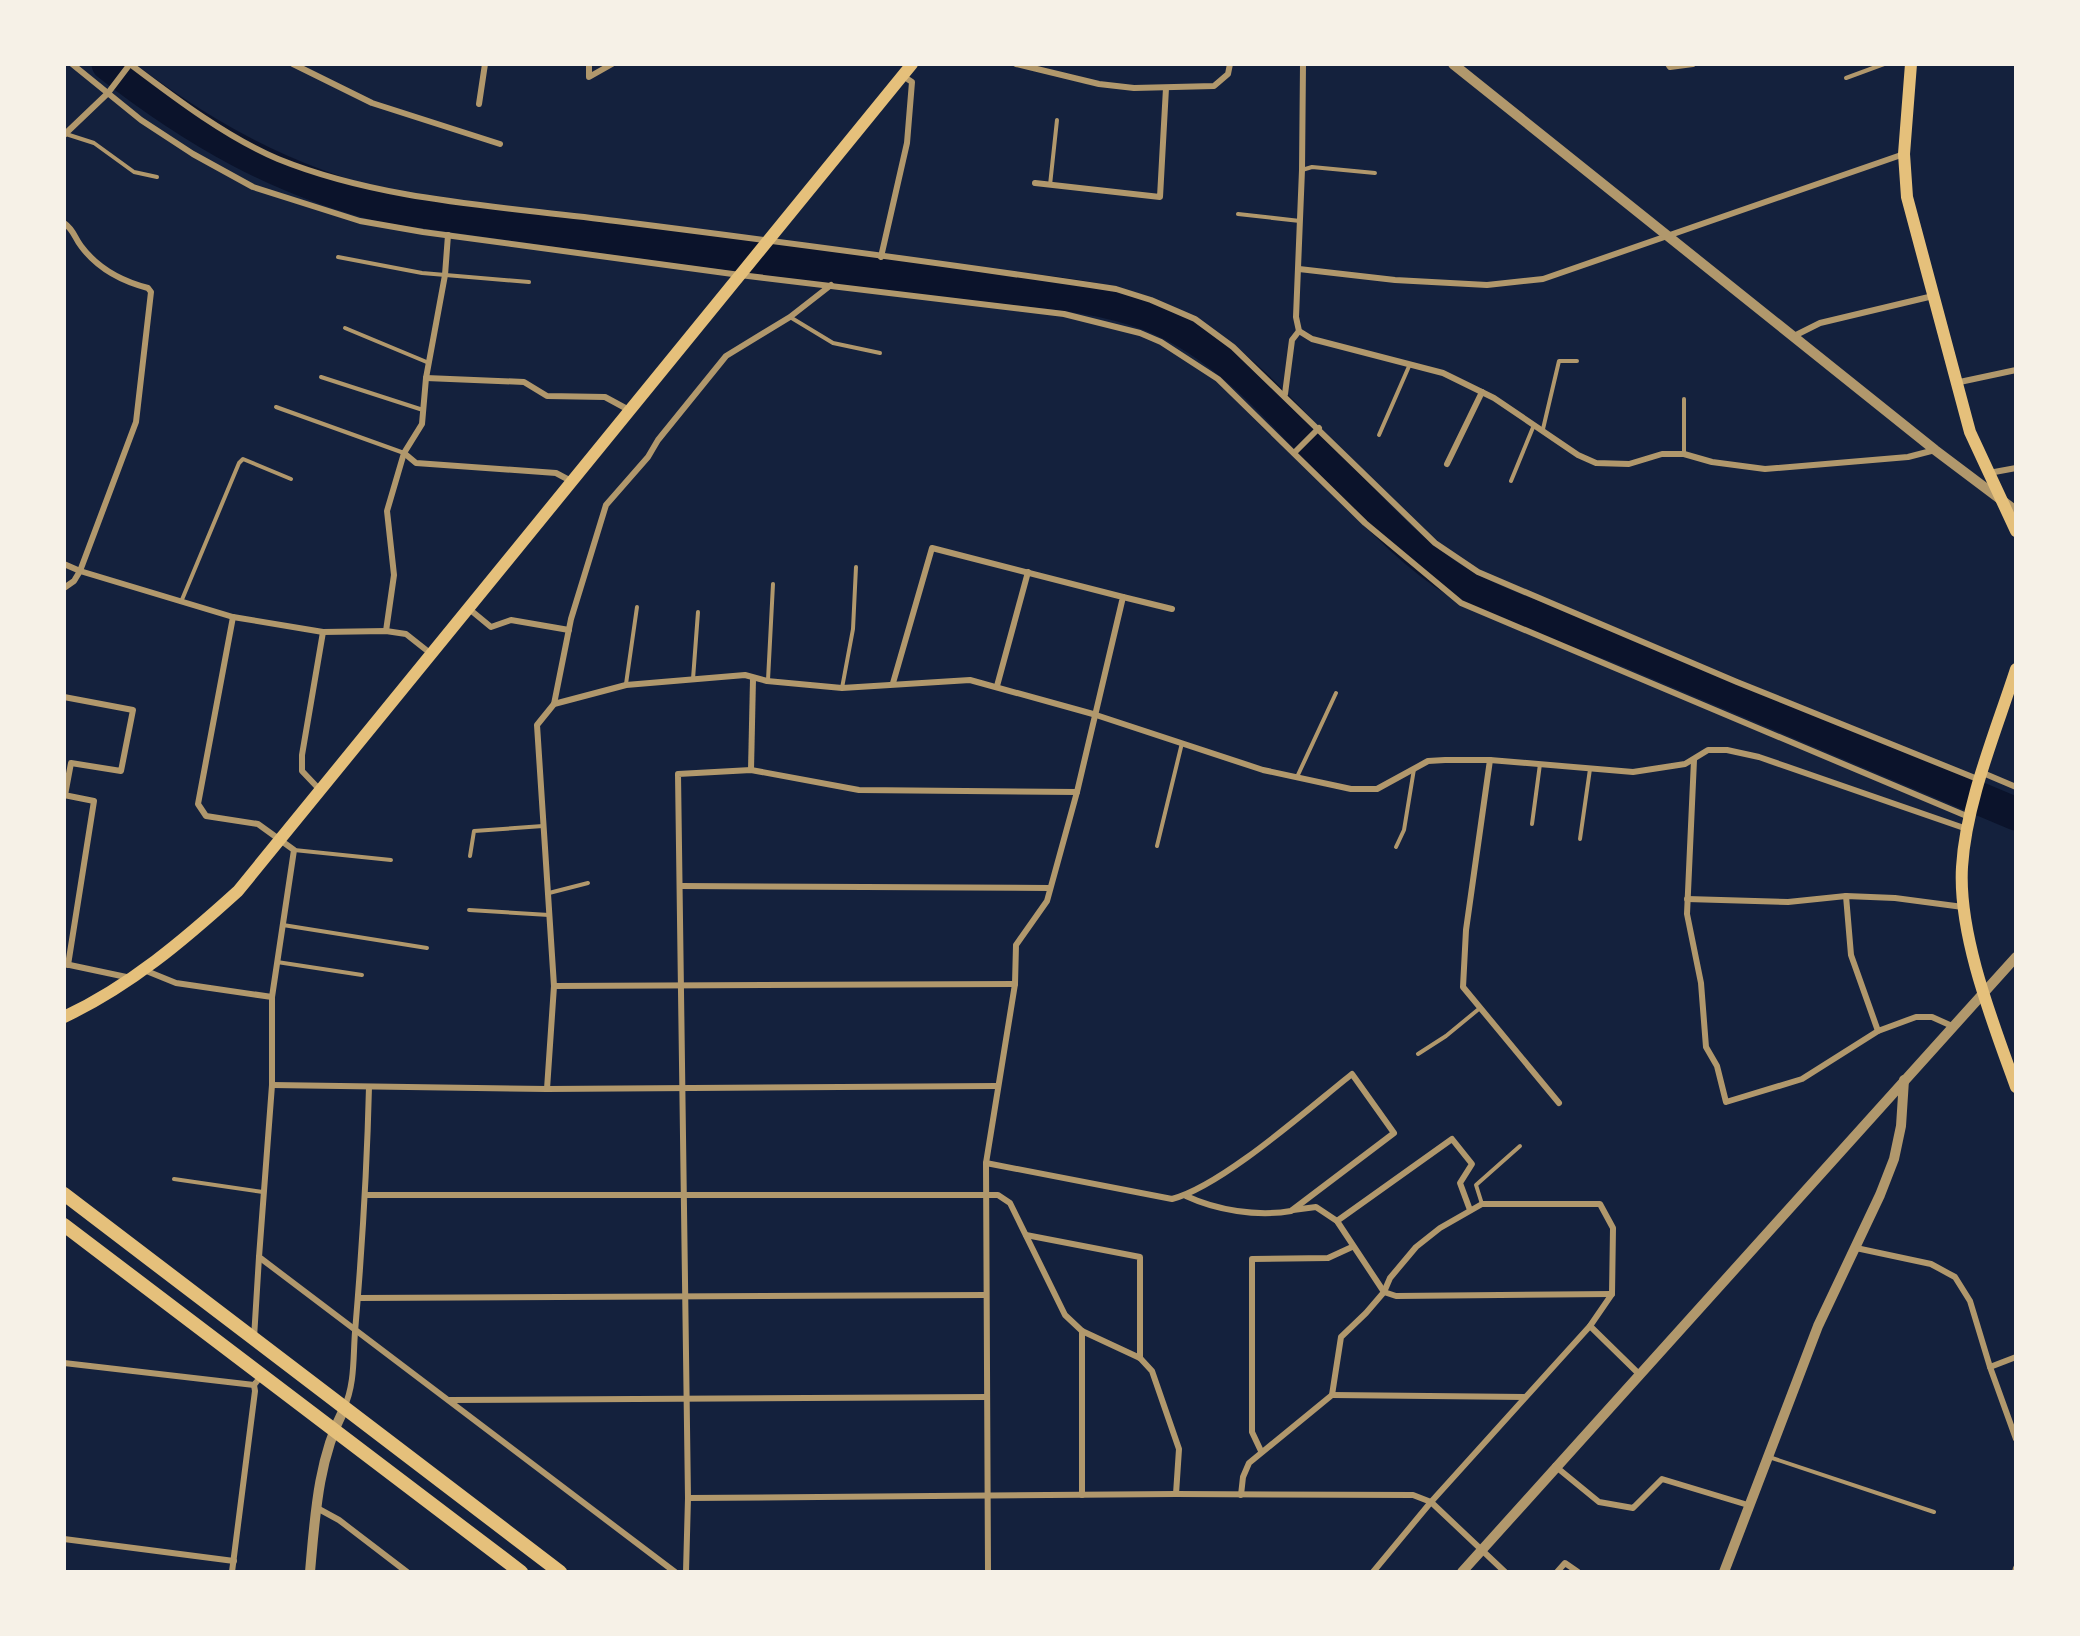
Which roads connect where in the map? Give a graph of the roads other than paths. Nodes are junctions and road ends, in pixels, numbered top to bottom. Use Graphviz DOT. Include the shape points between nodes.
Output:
graph roads {
  1 [pos="72,64"];
  2 [pos="130,64"];
  3 [pos="293,64"];
  4 [pos="485,64"];
  5 [pos="589,64"];
  6 [pos="612,64"];
  7 [pos="912,64"];
  8 [pos="1016,64"];
  9 [pos="1230,64"];
  10 [pos="1303,64"];
  11 [pos="1453,64"];
  12 [pos="1668,64"];
  13 [pos="1694,64"];
  14 [pos="1884,64"];
  15 [pos="1911,64"];
  16 [pos="903,75"];
  17 [pos="1846,78"];
  18 [pos="1166,88"];
  19 [pos="108,93"];
  20 [pos="479,104"];
  21 [pos="1057,120"];
  22 [pos="65,135"];
  23 [pos="500,144"];
  24 [pos="1904,154"];
  25 [pos="1302,170"];
  26 [pos="1375,173"];
  27 [pos="158,177"];
  28 [pos="1035,183"];
  29 [pos="1050,185"];
  30 [pos="1238,214"];
  31 [pos="1300,221"];
  32 [pos="65,224"];
  33 [pos="448,236"];
  34 [pos="1666,236"];
  35 [pos="769,240"];
  36 [pos="338,256"];
  37 [pos="881,257"];
  38 [pos="1299,268"];
  39 [pos="445,274"];
  40 [pos="740,275"];
  41 [pos="529,282"];
  42 [pos="831,284"];
  43 [pos="1933,297"];
  44 [pos="790,317"];
  45 [pos="345,328"];
  46 [pos="1299,331"];
  47 [pos="1794,336"];
  48 [pos="880,353"];
  49 [pos="1577,361"];
  50 [pos="429,363"];
  51 [pos="1410,364"];
  52 [pos="2016,370"];
  53 [pos="321,377"];
  54 [pos="426,378"];
  55 [pos="1955,383"];
  56 [pos="1482,392"];
  57 [pos="1285,394"];
  58 [pos="1684,399"];
  59 [pos="276,407"];
  60 [pos="423,410"];
  61 [pos="629,410"];
  62 [pos="1534,424"];
  63 [pos="1543,429"];
  64 [pos="1317,430"];
  65 [pos="1378,435"];
  66 [pos="1935,450"];
  67 [pos="1296,452"];
  68 [pos="404,453"];
  69 [pos="1684,454"];
  70 [pos="1448,464"];
  71 [pos="2016,468"];
  72 [pos="1988,473"];
  73 [pos="291,479"];
  74 [pos="571,481"];
  75 [pos="1511,481"];
  76 [pos="2001,499"];
  77 [pos="2016,511"];
  78 [pos="2016,531"];
  79 [pos="64,564"];
  80 [pos="856,567"];
  81 [pos="80,571"];
  82 [pos="1028,572"];
  83 [pos="773,584"];
  84 [pos="64,588"];
  85 [pos="1123,597"];
  86 [pos="181,602"];
  87 [pos="637,607"];
  88 [pos="467,608"];
  89 [pos="1172,609"];
  90 [pos="698,612"];
  91 [pos="233,618"];
  92 [pos="569,630"];
  93 [pos="386,631"];
  94 [pos="323,632"];
  95 [pos="430,653"];
  96 [pos="2016,669"];
  97 [pos="753,679"];
  98 [pos="693,680"];
  99 [pos="768,681"];
  100 [pos="893,683"];
  101 [pos="626,685"];
  102 [pos="997,686"];
  103 [pos="842,687"];
  104 [pos="1336,693"];
  105 [pos="64,697"];
  106 [pos="554,704"];
  107 [pos="1093,714"];
  108 [pos="1182,743"];
  109 [pos="1490,760"];
  110 [pos="1694,760"];
  111 [pos="1540,764"];
  112 [pos="1414,768"];
  113 [pos="1590,769"];
  114 [pos="751,770"];
  115 [pos="1296,778"];
  116 [pos="1981,780"];
  117 [pos="2016,786"];
  118 [pos="320,790"];
  119 [pos="1077,792"];
  120 [pos="65,795"];
  121 [pos="1969,819"];
  122 [pos="1532,824"];
  123 [pos="545,826"];
  124 [pos="1580,839"];
  125 [pos="281,840"];
  126 [pos="1157,846"];
  127 [pos="1396,847"];
  128 [pos="294,850"];
  129 [pos="470,856"];
  130 [pos="391,860"];
  131 [pos="588,883"];
  132 [pos="681,886"];
  133 [pos="1050,888"];
  134 [pos="549,893"];
  135 [pos="1846,896"];
  136 [pos="1687,899"];
  137 [pos="1963,907"];
  138 [pos="469,910"];
  139 [pos="551,916"];
  140 [pos="283,925"];
  141 [pos="427,948"];
  142 [pos="2016,957"];
  143 [pos="277,962"];
  144 [pos="66,964"];
  145 [pos="143,970"];
  146 [pos="362,975"];
  147 [pos="131,978"];
  148 [pos="1015,984"];
  149 [pos="554,986"];
  150 [pos="682,986"];
  151 [pos="1984,992"];
  152 [pos="272,997"];
  153 [pos="1480,1008"];
  154 [pos="64,1017"];
  155 [pos="1952,1026"];
  156 [pos="1878,1032"];
  157 [pos="1418,1054"];
  158 [pos="1904,1080"];
  159 [pos="272,1085"];
  160 [pos="997,1086"];
  161 [pos="369,1087"];
  162 [pos="2016,1087"];
  163 [pos="682,1088"];
  164 [pos="547,1089"];
  165 [pos="1559,1103"];
  166 [pos="1520,1146"];
  167 [pos="986,1162"];
  168 [pos="174,1179"];
  169 [pos="263,1192"];
  170 [pos="986,1193"];
  171 [pos="64,1194"];
  172 [pos="683,1194"];
  173 [pos="366,1195"];
  174 [pos="1186,1196"];
  175 [pos="1482,1204"];
  176 [pos="1470,1210"];
  177 [pos="1291,1211"];
  178 [pos="1337,1221"];
  179 [pos="64,1225"];
  180 [pos="1026,1235"];
  181 [pos="1353,1247"];
  182 [pos="1856,1248"];
  183 [pos="259,1257"];
  184 [pos="1384,1293"];
  185 [pos="1612,1294"];
  186 [pos="986,1295"];
  187 [pos="684,1296"];
  188 [pos="358,1298"];
  189 [pos="1590,1326"];
  190 [pos="1082,1331"];
  191 [pos="355,1332"];
  192 [pos="254,1339"];
  193 [pos="2016,1357"];
  194 [pos="1140,1358"];
  195 [pos="64,1362"];
  196 [pos="1990,1367"];
  197 [pos="1639,1374"];
  198 [pos="258,1380"];
  199 [pos="1332,1395"];
  200 [pos="987,1397"];
  201 [pos="1525,1397"];
  202 [pos="685,1399"];
  203 [pos="449,1400"];
  204 [pos="344,1408"];
  205 [pos="333,1430"];
  206 [pos="2016,1439"];
  207 [pos="1261,1451"];
  208 [pos="1767,1457"];
  209 [pos="1555,1466"];
  210 [pos="1176,1494"];
  211 [pos="1082,1495"];
  212 [pos="1241,1495"];
  213 [pos="987,1496"];
  214 [pos="688,1498"];
  215 [pos="1431,1502"];
  216 [pos="1748,1505"];
  217 [pos="316,1508"];
  218 [pos="1934,1512"];
  219 [pos="64,1539"];
  220 [pos="1480,1549"];
  221 [pos="234,1561"];
  222 [pos="232,1572"];
  223 [pos="310,1572"];
  224 [pos="407,1572"];
  225 [pos="520,1572"];
  226 [pos="560,1572"];
  227 [pos="675,1572"];
  228 [pos="686,1572"];
  229 [pos="988,1572"];
  230 [pos="1373,1572"];
  231 [pos="1462,1572"];
  232 [pos="1505,1572"];
  233 [pos="1557,1572"];
  234 [pos="1578,1572"];
  235 [pos="1725,1572"];
  1 -- 19 [label="street"];
  2 -- 19 [label="street"];
  2 -- 35 [label="street" via="206,119 276,158 345,181 466,202"];
  3 -- 23 [label="street" via="372,103"];
  4 -- 20 [label="street"];
  5 -- 6 [label="street" via="589,77"];
  7 -- 16 [label="main road"];
  8 -- 18 [label="street" via="1099,84"];
  9 -- 18 [label="street" via="1228,74 1214,86"];
  10 -- 25 [label="street"];
  11 -- 34 [label="street"];
  12 -- 13 [label="street"];
  14 -- 17 [label="lane"];
  15 -- 24 [label="main road"];
  16 -- 35 [label="main road"];
  16 -- 37 [label="street" via="912,82 907,142"];
  18 -- 29 [label="street" via="1160,197"];
  19 -- 22 [label="street"];
  19 -- 33 [label="street" via="193,154 253,187 360,221"];
  21 -- 29 [label="lane"];
  22 -- 27 [label="lane" via="94,143 135,172"];
  24 -- 34 [label="street"];
  24 -- 43 [label="main road" via="1907,197"];
  25 -- 26 [label="lane" via="1312,167"];
  25 -- 31 [label="street"];
  28 -- 29 [label="street"];
  30 -- 31 [label="lane"];
  31 -- 38 [label="street"];
  32 -- 81 [label="street" via="73,229 81,246 113,276 151,292 136,422"];
  33 -- 39 [label="street"];
  33 -- 40 [label="street"];
  34 -- 38 [label="street" via="1543,279 1487,285 1395,280"];
  34 -- 47 [label="street"];
  35 -- 37 [label="street"];
  35 -- 40 [label="main road"];
  36 -- 39 [label="lane"];
  37 -- 57 [label="street" via="1116,289 1151,300 1204,326"];
  38 -- 46 [label="street"];
  39 -- 41 [label="lane"];
  39 -- 50 [label="street"];
  40 -- 42 [label="street"];
  40 -- 61 [label="main road"];
  42 -- 44 [label="street"];
  42 -- 67 [label="street" via="1064,314 1140,333 1218,379"];
  43 -- 47 [label="street" via="1820,323"];
  43 -- 55 [label="main road"];
  44 -- 48 [label="lane" via="833,344"];
  44 -- 92 [label="street" via="726,356 606,505"];
  45 -- 50 [label="lane"];
  46 -- 51 [label="street" via="1312,339"];
  46 -- 57 [label="street" via="1292,340"];
  47 -- 66 [label="street"];
  49 -- 63 [label="lane" via="1559,362"];
  50 -- 54 [label="street"];
  51 -- 56 [label="street" via="1443,373"];
  51 -- 65 [label="lane"];
  52 -- 55 [label="street"];
  53 -- 60 [label="lane"];
  54 -- 60 [label="street"];
  54 -- 61 [label="street" via="524,382 547,396 605,397"];
  55 -- 72 [label="main road"];
  56 -- 62 [label="street"];
  56 -- 70 [label="street"];
  57 -- 64 [label="street"];
  58 -- 69 [label="lane"];
  59 -- 68 [label="lane"];
  60 -- 68 [label="street" via="422,424"];
  61 -- 74 [label="main road"];
  62 -- 63 [label="street"];
  62 -- 75 [label="lane"];
  63 -- 69 [label="street" via="1596,463 1629,464 1662,454"];
  64 -- 67 [label="street"];
  64 -- 116 [label="street" via="1435,543 1478,572"];
  66 -- 69 [label="street" via="1908,457 1765,469"];
  66 -- 76 [label="street"];
  67 -- 121 [label="street" via="1365,524 1461,603"];
  68 -- 74 [label="street" via="416,463 556,473"];
  68 -- 93 [label="street" via="387,511 394,560"];
  71 -- 72 [label="street"];
  72 -- 76 [label="main road"];
  73 -- 86 [label="lane" via="243,459 239,463"];
  74 -- 88 [label="main road"];
  76 -- 77 [label="street"];
  76 -- 78 [label="main road"];
  79 -- 81 [label="street"];
  80 -- 103 [label="lane" via="853,629"];
  81 -- 84 [label="street"];
  81 -- 86 [label="street"];
  82 -- 85 [label="street"];
  82 -- 100 [label="street" via="932,548"];
  82 -- 102 [label="street"];
  83 -- 99 [label="lane"];
  85 -- 89 [label="street"];
  85 -- 107 [label="street"];
  86 -- 91 [label="street"];
  87 -- 101 [label="lane"];
  88 -- 92 [label="street" via="491,627 511,620"];
  88 -- 95 [label="main road"];
  90 -- 98 [label="lane"];
  91 -- 94 [label="street"];
  91 -- 125 [label="street" via="198,804 206,816 258,824"];
  92 -- 106 [label="street"];
  93 -- 94 [label="street"];
  93 -- 95 [label="street" via="406,634"];
  94 -- 118 [label="street" via="302,755 302,771"];
  95 -- 118 [label="main road"];
  96 -- 116 [label="main road"];
  97 -- 98 [label="street" via="745,675"];
  97 -- 99 [label="street"];
  97 -- 114 [label="street"];
  98 -- 101 [label="street"];
  99 -- 103 [label="street"];
  100 -- 102 [label="street" via="970,680"];
  100 -- 103 [label="street"];
  101 -- 106 [label="street"];
  102 -- 107 [label="street"];
  104 -- 115 [label="lane"];
  105 -- 120 [label="street" via="133,710 121,771 71,763"];
  106 -- 123 [label="street" via="537,724"];
  107 -- 108 [label="street"];
  107 -- 119 [label="street"];
  108 -- 115 [label="street"];
  108 -- 126 [label="lane"];
  109 -- 111 [label="street"];
  109 -- 112 [label="street" via="1428,761"];
  109 -- 153 [label="street" via="1461,978 1463,987"];
  110 -- 113 [label="street" via="1633,772"];
  110 -- 121 [label="street" via="1708,750 1727,750"];
  110 -- 136 [label="street"];
  111 -- 113 [label="street"];
  111 -- 122 [label="lane"];
  112 -- 115 [label="street" via="1377,789 1351,789"];
  112 -- 127 [label="lane" via="1404,830"];
  113 -- 124 [label="lane"];
  114 -- 119 [label="street" via="859,790"];
  114 -- 132 [label="street" via="678,774"];
  116 -- 117 [label="street"];
  116 -- 121 [label="main road"];
  118 -- 125 [label="main road"];
  119 -- 133 [label="street"];
  120 -- 144 [label="street" via="94,801"];
  121 -- 137 [label="main road" via="1962,867"];
  123 -- 129 [label="lane" via="474,831"];
  123 -- 134 [label="street"];
  125 -- 128 [label="street"];
  125 -- 145 [label="main road" via="237,891 180,944"];
  128 -- 130 [label="lane"];
  128 -- 140 [label="street"];
  131 -- 134 [label="lane"];
  132 -- 133 [label="street"];
  132 -- 150 [label="street"];
  133 -- 148 [label="street" via="1047,901 1016,945"];
  134 -- 139 [label="street"];
  135 -- 136 [label="street" via="1788,902"];
  135 -- 137 [label="street"];
  135 -- 156 [label="street" via="1851,955"];
  136 -- 156 [label="street" via="1701,982 1706,1047 1717,1066 1726,1102 1802,1079"];
  137 -- 151 [label="main road"];
  138 -- 139 [label="lane"];
  139 -- 149 [label="street"];
  140 -- 141 [label="lane"];
  140 -- 143 [label="street"];
  142 -- 151 [label="street"];
  143 -- 146 [label="lane"];
  143 -- 152 [label="street"];
  144 -- 147 [label="street"];
  145 -- 147 [label="main road"];
  145 -- 152 [label="street" via="176,983"];
  147 -- 154 [label="main road"];
  148 -- 150 [label="street"];
  148 -- 160 [label="street"];
  149 -- 150 [label="street"];
  149 -- 164 [label="street"];
  150 -- 163 [label="street"];
  151 -- 155 [label="street"];
  151 -- 162 [label="main road"];
  152 -- 159 [label="street"];
  153 -- 157 [label="lane"];
  153 -- 165 [label="street"];
  155 -- 156 [label="street" via="1932,1017 1917,1017"];
  155 -- 158 [label="street"];
  158 -- 182 [label="street" via="1894,1159"];
  158 -- 197 [label="street"];
  159 -- 161 [label="street"];
  159 -- 169 [label="street"];
  160 -- 163 [label="street"];
  160 -- 167 [label="street"];
  161 -- 164 [label="street"];
  161 -- 173 [label="street"];
  163 -- 164 [label="street"];
  163 -- 172 [label="street"];
  166 -- 175 [label="lane" via="1476,1185"];
  167 -- 170 [label="street"];
  167 -- 174 [label="street" via="1172,1199"];
  168 -- 169 [label="lane"];
  169 -- 183 [label="street"];
  170 -- 172 [label="street"];
  170 -- 180 [label="street" via="1010,1203"];
  170 -- 186 [label="street"];
  171 -- 192 [label="highway"];
  172 -- 173 [label="street"];
  172 -- 187 [label="street"];
  173 -- 188 [label="street"];
  174 -- 177 [label="street" via="1210,1207"];
  174 -- 177 [label="street" via="1229,1169 1352,1074 1394,1133"];
  175 -- 176 [label="street"];
  175 -- 185 [label="street" via="1600,1204 1613,1228"];
  176 -- 178 [label="street" via="1460,1183 1472,1164 1452,1139"];
  176 -- 184 [label="street" via="1416,1247 1390,1278"];
  177 -- 178 [label="street" via="1316,1208"];
  178 -- 181 [label="street"];
  179 -- 198 [label="highway"];
  180 -- 190 [label="street" via="1065,1315"];
  180 -- 194 [label="street" via="1140,1257"];
  181 -- 184 [label="street"];
  181 -- 207 [label="street" via="1328,1258 1252,1259 1251,1432"];
  182 -- 196 [label="street" via="1931,1264 1955,1277 1970,1301"];
  182 -- 208 [label="street" via="1818,1326"];
  183 -- 191 [label="street"];
  183 -- 192 [label="street"];
  184 -- 185 [label="street"];
  184 -- 199 [label="street" via="1341,1337"];
  185 -- 189 [label="street"];
  186 -- 187 [label="street"];
  186 -- 200 [label="street"];
  187 -- 188 [label="street"];
  187 -- 202 [label="street"];
  188 -- 191 [label="street"];
  189 -- 197 [label="street"];
  189 -- 201 [label="street"];
  190 -- 194 [label="street"];
  190 -- 211 [label="street"];
  191 -- 203 [label="street"];
  191 -- 204 [label="street" via="351,1393"];
  192 -- 204 [label="highway"];
  193 -- 196 [label="street"];
  194 -- 210 [label="street" via="1152,1371 1179,1449"];
  195 -- 198 [label="street"];
  196 -- 206 [label="street"];
  197 -- 209 [label="street"];
  198 -- 205 [label="highway"];
  198 -- 221 [label="street"];
  199 -- 201 [label="street"];
  199 -- 207 [label="street"];
  200 -- 202 [label="street"];
  200 -- 213 [label="street"];
  201 -- 215 [label="street"];
  202 -- 203 [label="street"];
  202 -- 214 [label="street"];
  203 -- 227 [label="street"];
  204 -- 205 [label="street"];
  204 -- 226 [label="highway"];
  205 -- 217 [label="street"];
  205 -- 225 [label="highway"];
  207 -- 212 [label="street" via="1249,1463"];
  208 -- 216 [label="street"];
  208 -- 218 [label="lane"];
  209 -- 216 [label="street" via="1599,1502 1633,1508 1662,1479"];
  209 -- 220 [label="street"];
  210 -- 211 [label="street"];
  210 -- 212 [label="street"];
  211 -- 213 [label="street"];
  212 -- 215 [label="street" via="1413,1495"];
  213 -- 214 [label="street"];
  213 -- 229 [label="street"];
  214 -- 228 [label="street"];
  215 -- 220 [label="street"];
  215 -- 230 [label="street"];
  216 -- 235 [label="street"];
  217 -- 223 [label="street"];
  217 -- 224 [label="street" via="339,1520"];
  219 -- 221 [label="street"];
  220 -- 231 [label="street"];
  220 -- 232 [label="street"];
  221 -- 222 [label="street"];
  233 -- 234 [label="street" via="1565,1563"];
}
